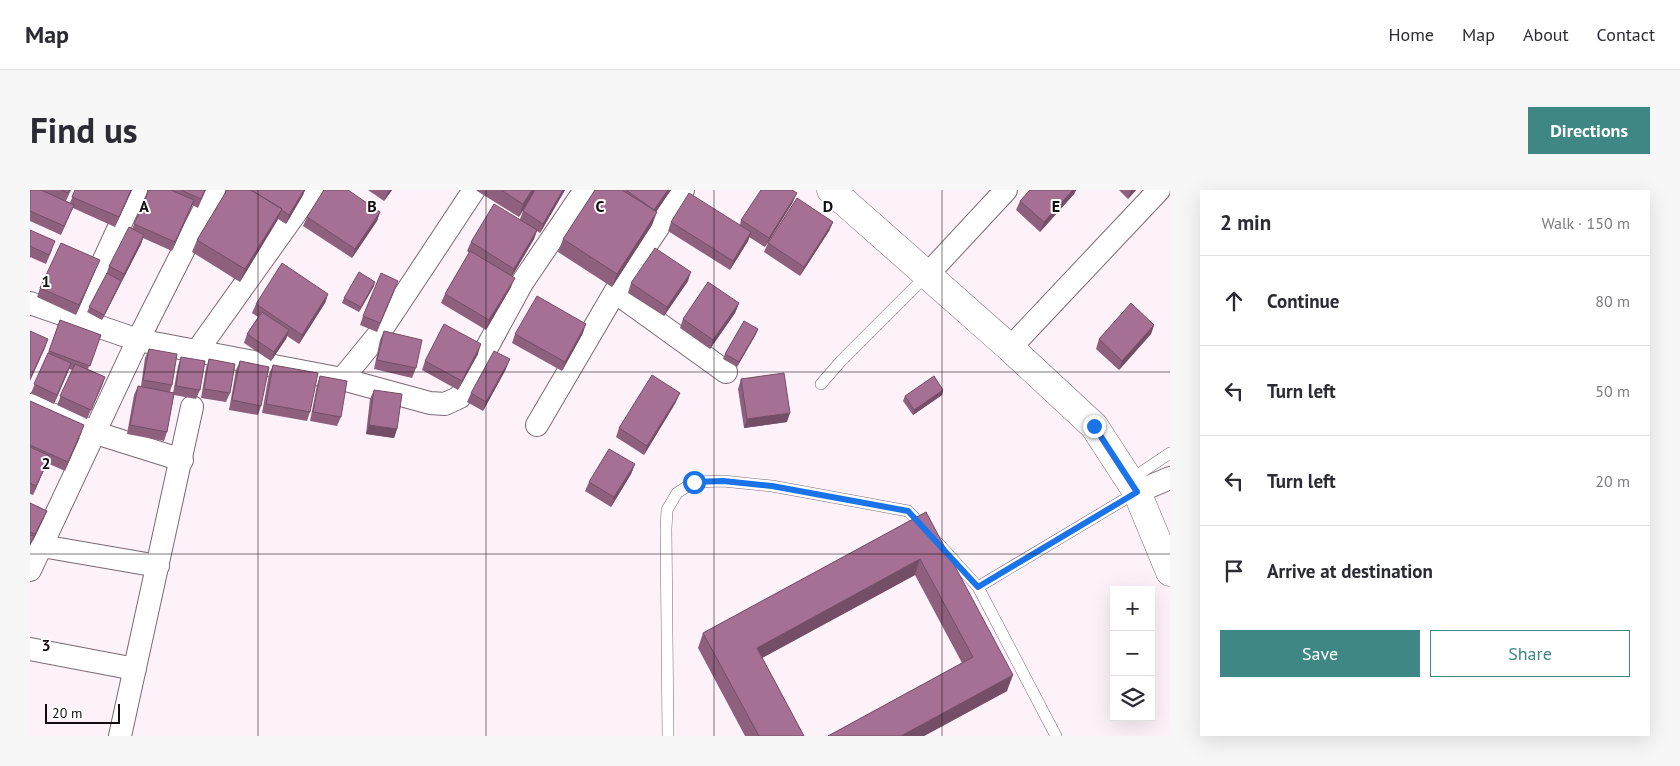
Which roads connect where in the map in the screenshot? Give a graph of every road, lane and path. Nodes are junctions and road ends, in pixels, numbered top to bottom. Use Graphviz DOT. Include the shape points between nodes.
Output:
graph roads {
  1 [pos="136,190"];
  2 [pos="214,190"];
  3 [pos="312,190"];
  4 [pos="474,190"];
  5 [pos="585,190"];
  6 [pos="683,190"];
  7 [pos="831,190"];
  8 [pos="1006,190"];
  9 [pos="1158,190"];
  10 [pos="927,275"];
  11 [pos="615,292"];
  12 [pos="30,303"];
  13 [pos="77,319"];
  14 [pos="138,340"];
  15 [pos="1010,348"];
  16 [pos="197,351"];
  17 [pos="726,372"];
  18 [pos="342,379"];
  19 [pos="821,384"];
  20 [pos="30,405"];
  21 [pos="192,407"];
  22 [pos="537,425"];
  23 [pos="96,433"];
  24 [pos="1170,453"];
  25 [pos="182,460"];
  26 [pos="1170,478"];
  27 [pos="1134,486"];
  28 [pos="42,546"];
  29 [pos="158,566"];
  30 [pos="30,570"];
  31 [pos="1170,572"];
  32 [pos="978,587"];
  33 [pos="30,649"];
  34 [pos="135,669"];
  35 [pos="120,736"];
  36 [pos="668,736"];
  37 [pos="1056,736"];
  1 -- 13 [label="street"];
  2 -- 14 [label="street"];
  3 -- 16 [label="street"];
  4 -- 18 [label="street" via="378,335"];
  5 -- 18 [label="street" via="522,283 460,397 445,404 430,404"];
  6 -- 11 [label="street"];
  7 -- 10 [label="street"];
  8 -- 10 [label="street"];
  9 -- 15 [label="street"];
  10 -- 15 [label="street"];
  10 -- 19 [label="lane"];
  11 -- 17 [label="street"];
  11 -- 22 [label="street"];
  12 -- 13 [label="street"];
  13 -- 14 [label="street"];
  14 -- 16 [label="street"];
  14 -- 23 [label="street"];
  15 -- 27 [label="street" via="1094,426"];
  16 -- 18 [label="street"];
  20 -- 23 [label="street"];
  21 -- 25 [label="street"];
  23 -- 25 [label="street"];
  23 -- 28 [label="street" via="47,515"];
  24 -- 27 [label="lane"];
  25 -- 29 [label="street"];
  26 -- 27 [label="street"];
  27 -- 31 [label="street"];
  27 -- 32 [label="lane"];
  28 -- 29 [label="street"];
  28 -- 30 [label="street"];
  29 -- 34 [label="street"];
  32 -- 36 [label="lane" via="908,511 772,486 694,482 677,493 668,510"];
  32 -- 37 [label="lane"];
  33 -- 34 [label="street"];
  34 -- 35 [label="street"];
}
